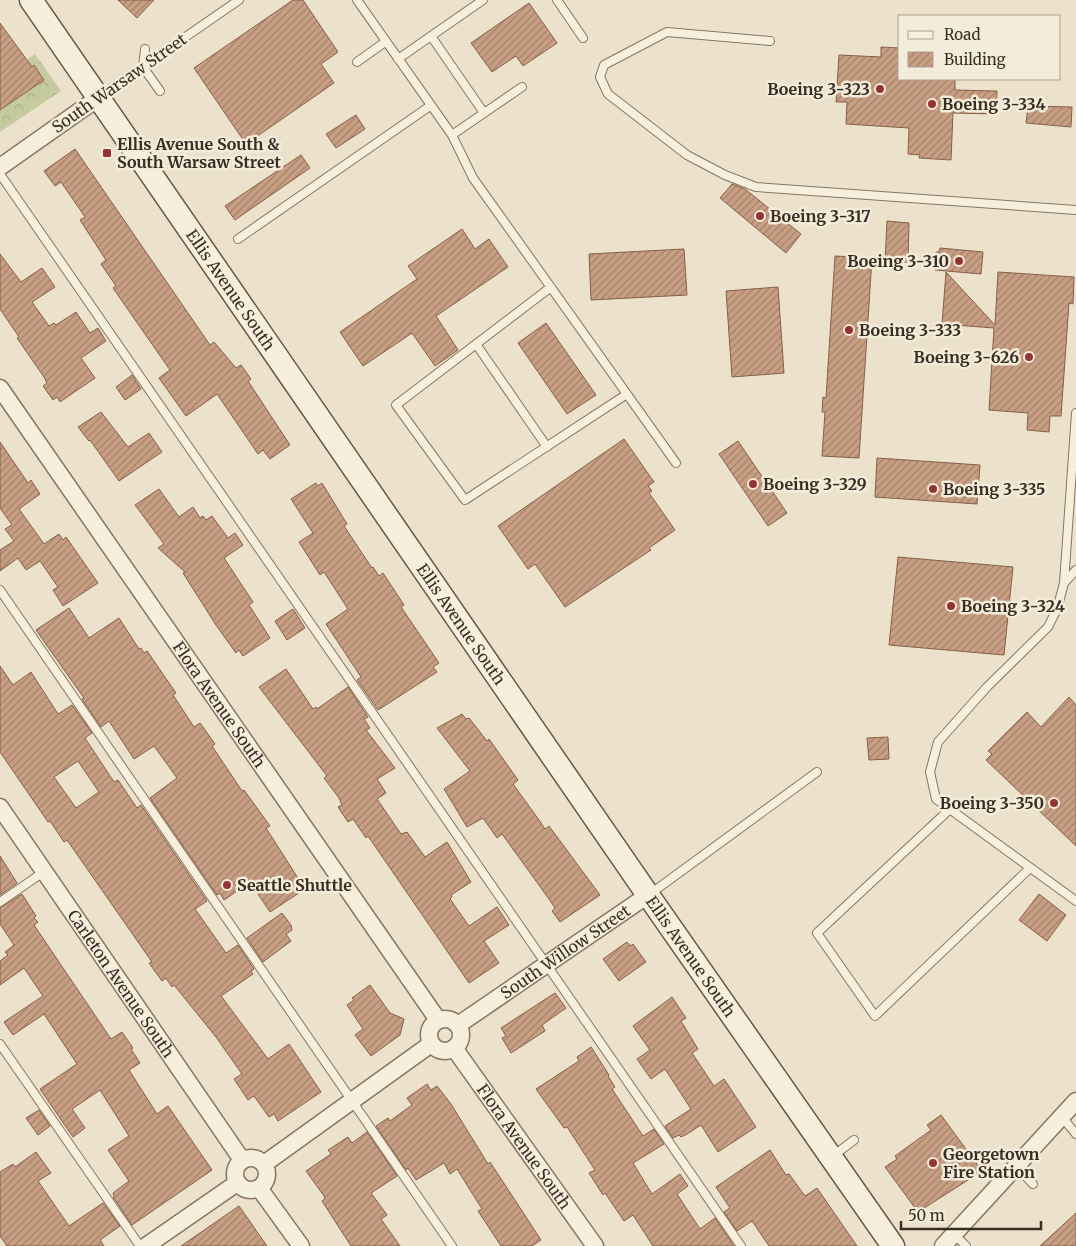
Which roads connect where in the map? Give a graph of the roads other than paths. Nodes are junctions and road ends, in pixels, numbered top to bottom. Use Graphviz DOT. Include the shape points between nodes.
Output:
graph roads {
  1 [pos="31,0"];
  2 [pos="239,0"];
  3 [pos="356,0"];
  4 [pos="483,0"];
  5 [pos="557,0"];
  6 [pos="431,36"];
  7 [pos="583,38"];
  8 [pos="770,41"];
  9 [pos="386,42"];
  10 [pos="145,49"];
  11 [pos="398,59"];
  12 [pos="357,62"];
  13 [pos="143,67"];
  14 [pos="522,87"];
  15 [pos="160,92"];
  16 [pos="98,98"];
  17 [pos="430,106"];
  18 [pos="484,113"];
  19 [pos="452,135"];
  20 [pos="0,167"];
  21 [pos="0,174"];
  22 [pos="1076,210"];
  23 [pos="238,238"];
  24 [pos="551,287"];
  25 [pos="476,344"];
  26 [pos="0,388"];
  27 [pos="627,394"];
  28 [pos="1076,413"];
  29 [pos="547,447"];
  30 [pos="676,463"];
  31 [pos="1076,570"];
  32 [pos="1064,583"];
  33 [pos="0,590"];
  34 [pos="817,772"];
  35 [pos="0,807"];
  36 [pos="950,809"];
  37 [pos="1030,868"];
  38 [pos="45,872"];
  39 [pos="648,895"];
  40 [pos="0,902"];
  41 [pos="1076,902"];
  42 [pos="548,965"];
  43 [pos="438,1020"];
  44 [pos="458,1025"];
  45 [pos="0,1044"];
  46 [pos="431,1044"];
  47 [pos="454,1048"];
  48 [pos="1076,1100"];
  49 [pos="352,1101"];
  50 [pos="1062,1117"];
  51 [pos="1076,1134"];
  52 [pos="854,1140"];
  53 [pos="831,1157"];
  54 [pos="242,1160"];
  55 [pos="264,1164"];
  56 [pos="1016,1166"];
  57 [pos="237,1183"];
  58 [pos="1033,1184"];
  59 [pos="259,1188"];
  60 [pos="954,1234"];
  61 [pos="140,1246"];
  62 [pos="146,1246"];
  63 [pos="302,1246"];
  64 [pos="452,1246"];
  65 [pos="595,1246"];
  66 [pos="741,1246"];
  67 [pos="893,1246"];
  68 [pos="943,1246"];
  69 [pos="966,1246"];
  1 -- 16 [label="street, Ellis Avenue South"];
  2 -- 13 [label="lane, South Warsaw Street"];
  3 -- 9 [label="lane"];
  4 -- 6 [label="lane"];
  5 -- 7 [label="lane"];
  6 -- 11 [label="lane"];
  6 -- 18 [label="lane"];
  8 -- 22 [label="lane" via="667,32 604,65 600,77 608,94 687,155 756,187"];
  9 -- 11 [label="lane"];
  9 -- 12 [label="lane"];
  10 -- 13 [label="lane"];
  11 -- 17 [label="lane"];
  13 -- 15 [label="lane"];
  13 -- 16 [label="lane, South Warsaw Street"];
  14 -- 18 [label="lane"];
  16 -- 20 [label="street, South Warsaw Street"];
  16 -- 39 [label="street, Ellis Avenue South"];
  17 -- 19 [label="lane"];
  17 -- 23 [label="lane"];
  18 -- 19 [label="lane"];
  19 -- 24 [label="lane" via="473,178"];
  21 -- 42 [label="lane"];
  24 -- 25 [label="lane"];
  24 -- 27 [label="lane"];
  25 -- 29 [label="lane"];
  25 -- 29 [label="lane" via="396,405 465,500"];
  26 -- 43 [label="street, Flora Avenue South"];
  27 -- 29 [label="lane"];
  27 -- 30 [label="lane"];
  28 -- 32 [label="lane"];
  31 -- 32 [label="lane"];
  32 -- 36 [label="lane" via="1048,628 988,686 938,742 930,772 936,798"];
  33 -- 49 [label="lane"];
  34 -- 39 [label="lane, South Willow Street"];
  35 -- 38 [label="street, Carleton Avenue South"];
  36 -- 37 [label="lane"];
  36 -- 37 [label="lane" via="817,933 875,1016"];
  37 -- 41 [label="lane"];
  38 -- 40 [label="lane"];
  38 -- 54 [label="street, Carleton Avenue South"];
  39 -- 42 [label="street, South Willow Street"];
  39 -- 53 [label="street, Ellis Avenue South"];
  42 -- 44 [label="street, South Willow Street"];
  42 -- 66 [label="lane"];
  43 -- 44 [label="street" via="447,1018"];
  43 -- 46 [label="street" via="430,1029"];
  44 -- 47 [label="street" via="461,1040"];
  45 -- 61 [label="lane"];
  46 -- 47 [label="street" via="443,1052"];
  46 -- 49 [label="street"];
  47 -- 65 [label="street, Flora Avenue South"];
  48 -- 50 [label="street"];
  49 -- 55 [label="street"];
  49 -- 64 [label="lane"];
  50 -- 51 [label="lane"];
  50 -- 56 [label="street"];
  52 -- 53 [label="lane"];
  53 -- 67 [label="street, Ellis Avenue South"];
  54 -- 55 [label="street" via="257,1158"];
  54 -- 57 [label="street" via="235,1170"];
  55 -- 59 [label="street" via="267,1176"];
  56 -- 58 [label="lane"];
  56 -- 60 [label="street"];
  57 -- 59 [label="street" via="248,1190"];
  57 -- 62 [label="street"];
  59 -- 63 [label="street"];
  60 -- 68 [label="street"];
  60 -- 69 [label="lane"];
}
